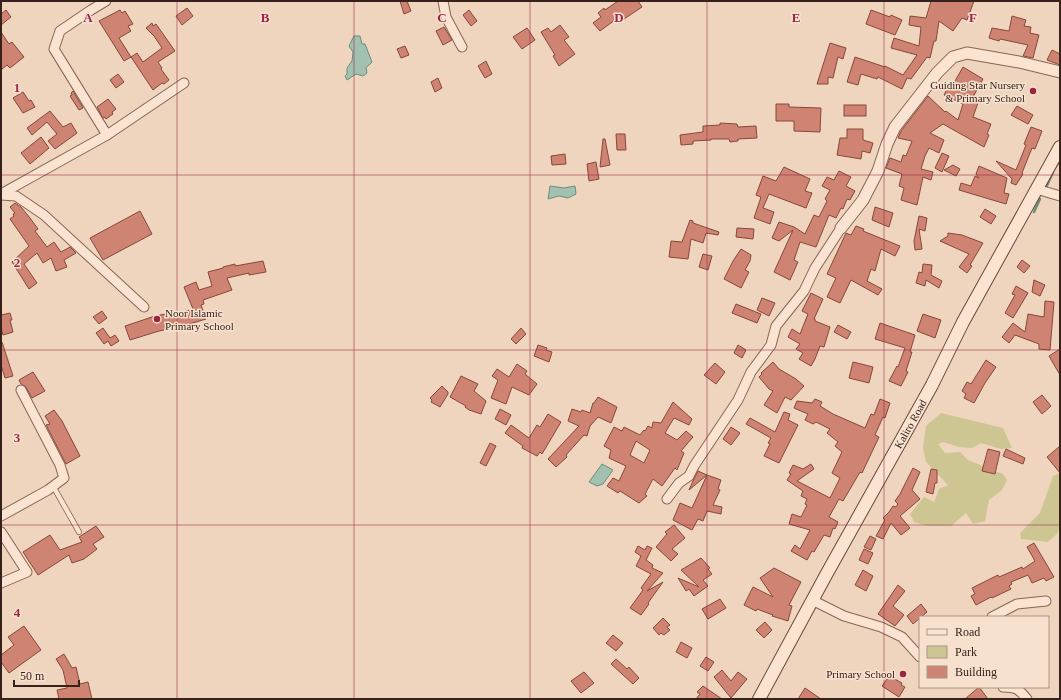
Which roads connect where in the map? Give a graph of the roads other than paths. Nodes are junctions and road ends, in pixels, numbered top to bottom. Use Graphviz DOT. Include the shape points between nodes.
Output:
graph roads {
  1 [pos="106,1"];
  2 [pos="443,1"];
  3 [pos="462,47"];
  4 [pos="1060,72"];
  5 [pos="184,83"];
  6 [pos="107,135"];
  7 [pos="1060,147"];
  8 [pos="1036,189"];
  9 [pos="1,194"];
  10 [pos="1060,196"];
  11 [pos="841,228"];
  12 [pos="144,307"];
  13 [pos="22,390"];
  14 [pos="53,486"];
  15 [pos="667,499"];
  16 [pos="1,516"];
  17 [pos="1,532"];
  18 [pos="79,532"];
  19 [pos="1,583"];
  20 [pos="812,600"];
  21 [pos="1046,601"];
  22 [pos="994,616"];
  23 [pos="919,655"];
  24 [pos="1015,688"];
  25 [pos="759,699"];
  26 [pos="1027,699"];
  1 -- 6 [label="street" via="60,31 54,49"];
  2 -- 3 [label="street" via="446,17"];
  4 -- 11 [label="street" via="967,53 953,57 937,73 895,127 878,171 863,200"];
  5 -- 6 [label="street"];
  6 -- 9 [label="street"];
  7 -- 8 [label="main road, Kaliro Road"];
  8 -- 10 [label="street"];
  8 -- 20 [label="main road, Kaliro Road" via="963,322 932,385"];
  9 -- 12 [label="street" via="16,196 44,215"];
  11 -- 15 [label="street" via="804,290 776,326 771,345 750,372 738,400 689,476 679,482"];
  13 -- 14 [label="street" via="64,478"];
  14 -- 16 [label="street"];
  14 -- 18 [label="lane"];
  17 -- 19 [label="street" via="27,572"];
  20 -- 23 [label="street" via="844,616 881,627 902,637"];
  20 -- 25 [label="main road, Kaliro Road"];
  21 -- 22 [label="street" via="1016,604"];
  24 -- 26 [label="street" via="1020,690"];
}
